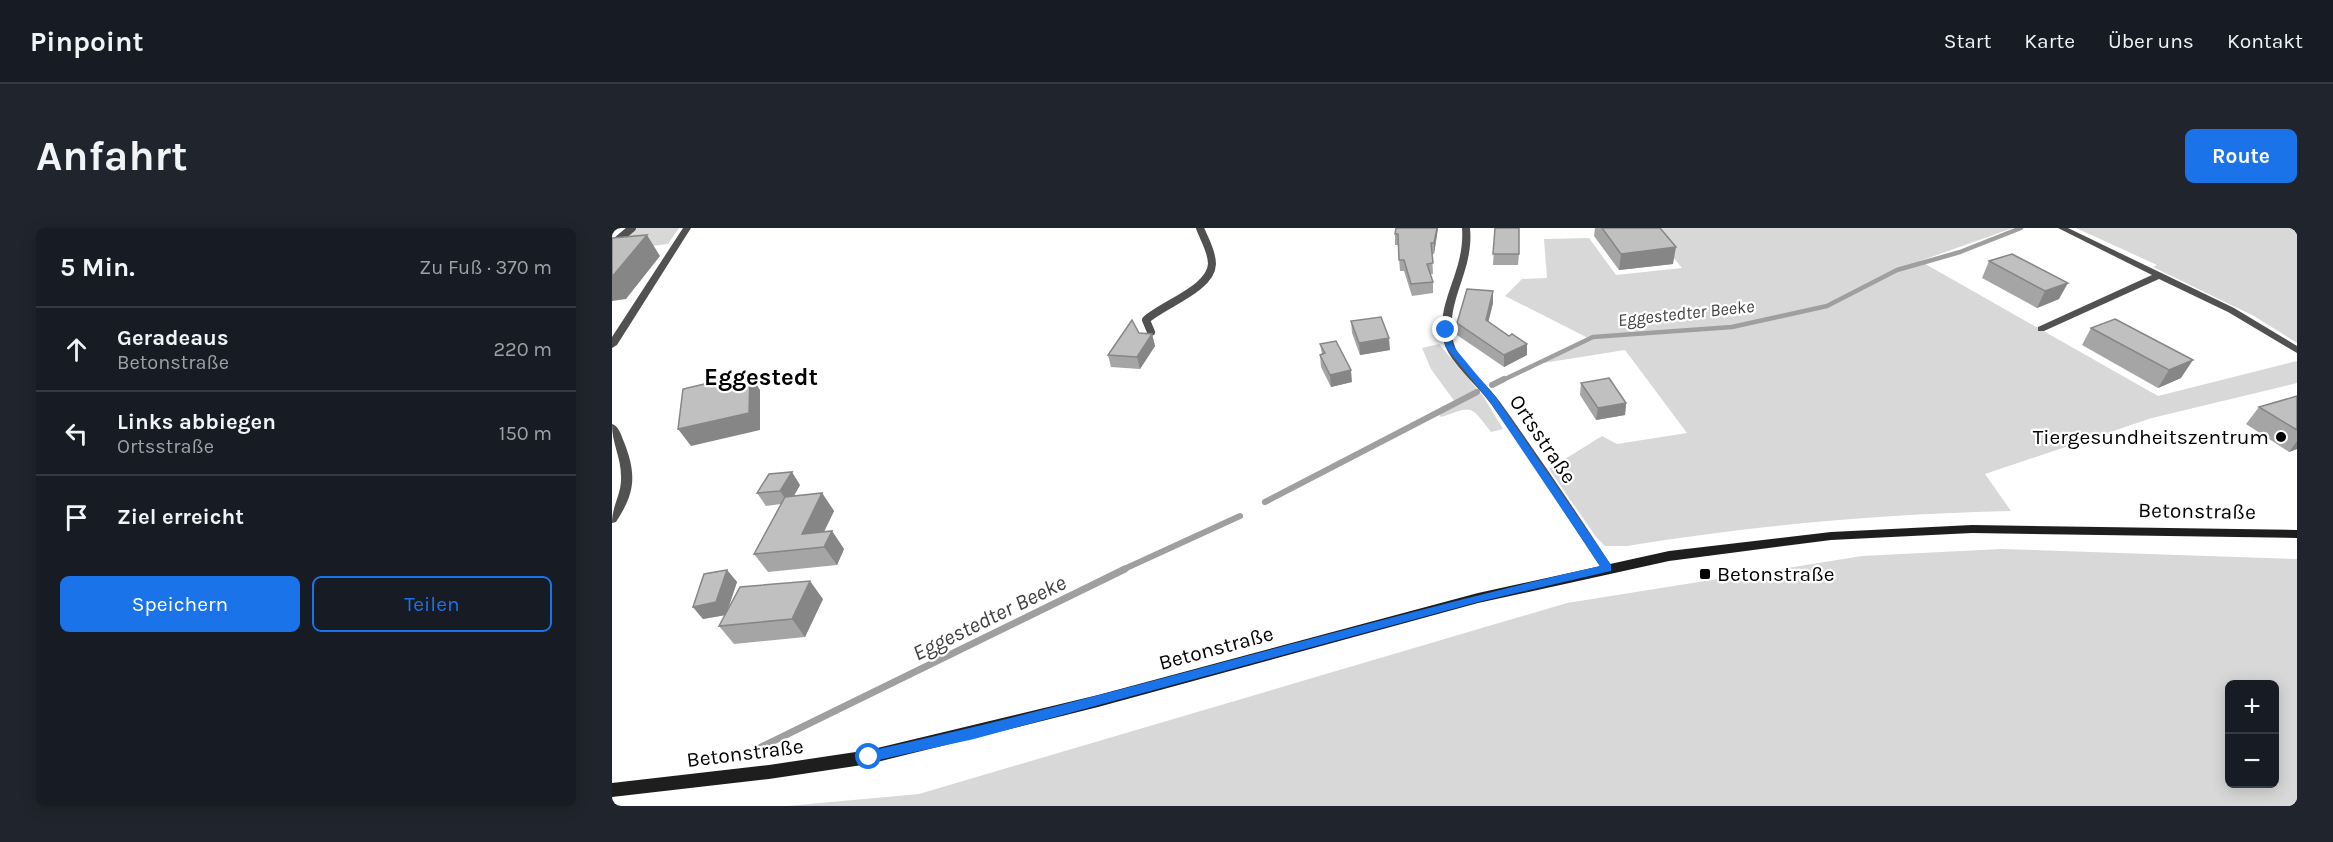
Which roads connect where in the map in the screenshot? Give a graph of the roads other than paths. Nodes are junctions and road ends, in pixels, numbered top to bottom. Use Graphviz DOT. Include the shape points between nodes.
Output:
graph roads {
  1 [pos="632,228"];
  2 [pos="687,228"];
  3 [pos="1200,228"];
  4 [pos="1466,228"];
  5 [pos="2062,228"];
  6 [pos="612,245"];
  7 [pos="2160,275"];
  8 [pos="2041,329"];
  9 [pos="1151,332"];
  10 [pos="612,345"];
  11 [pos="2297,350"];
  12 [pos="612,427"];
  13 [pos="612,519"];
  14 [pos="2297,534"];
  15 [pos="1607,568"];
  16 [pos="612,790"];
  1 -- 6 [label="lane"];
  2 -- 10 [label="street"];
  3 -- 9 [label="lane" via="1211,269 1188,293 1153,311 1146,320"];
  4 -- 15 [label="street, Ortsstraße" via="1459,283 1448,313 1449,346 1493,400"];
  5 -- 7 [label="street"];
  7 -- 8 [label="street"];
  7 -- 11 [label="street" via="2231,310"];
  12 -- 13 [label="street" via="628,469 627,492"];
  14 -- 15 [label="main road, Betonstraße" via="2043,529 1831,536 1669,556"];
  15 -- 16 [label="main road, Betonstraße" via="1478,598 1008,725 869,757"];
}
